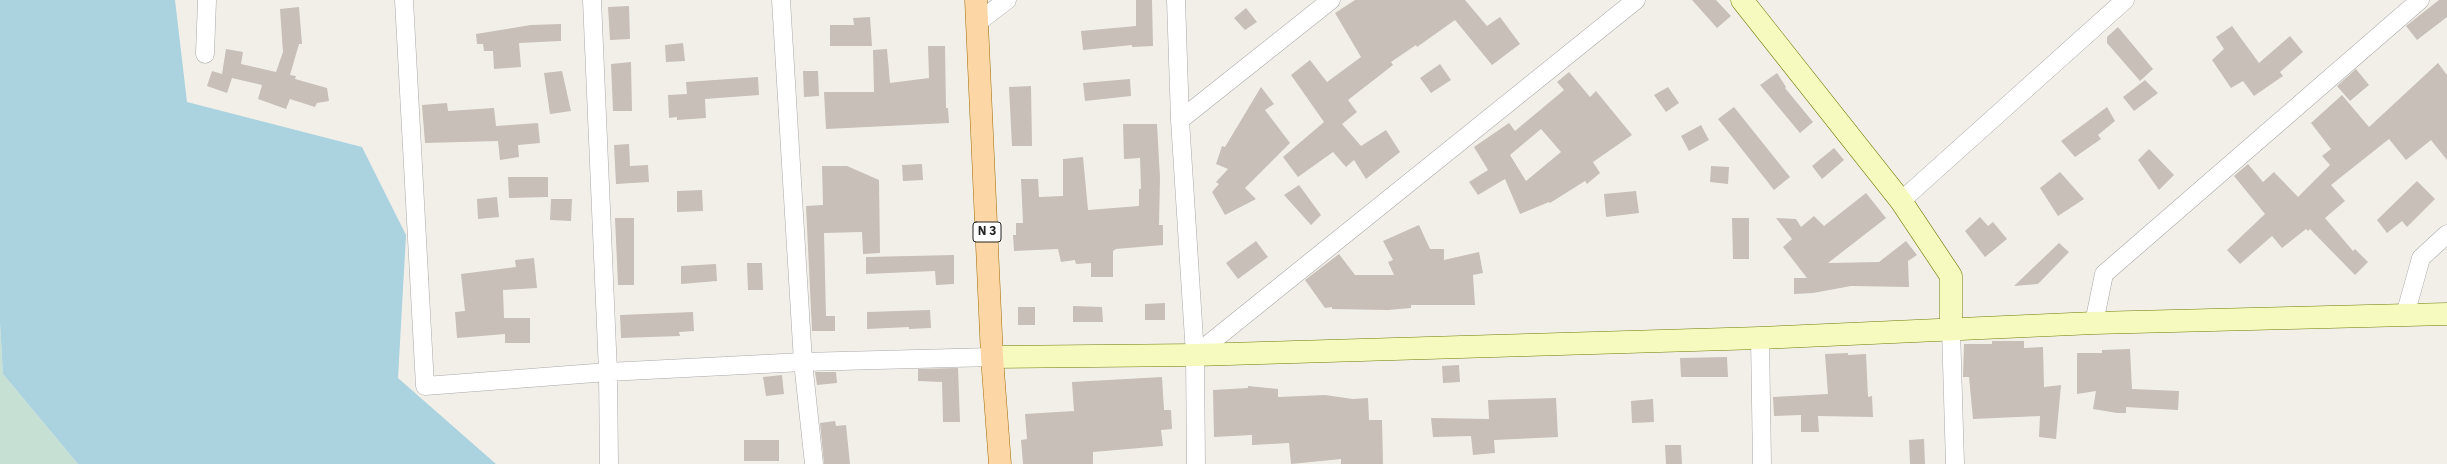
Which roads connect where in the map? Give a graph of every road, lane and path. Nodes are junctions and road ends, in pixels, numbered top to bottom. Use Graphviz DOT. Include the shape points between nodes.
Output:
graph roads {
  1 [pos="207,0"];
  2 [pos="404,0"];
  3 [pos="592,0"];
  4 [pos="781,0"];
  5 [pos="976,0"];
  6 [pos="1007,0"];
  7 [pos="1176,0"];
  8 [pos="1331,0"];
  9 [pos="1636,0"];
  10 [pos="1742,0"];
  11 [pos="2125,0"];
  12 [pos="2420,0"];
  13 [pos="977,23"];
  14 [pos="205,54"];
  15 [pos="1180,120"];
  16 [pos="1901,201"];
  17 [pos="2447,234"];
  18 [pos="2447,314"];
  19 [pos="2405,315"];
  20 [pos="2094,323"];
  21 [pos="1951,329"];
  22 [pos="1760,338"];
  23 [pos="1195,356"];
  24 [pos="992,357"];
  25 [pos="803,362"];
  26 [pos="608,372"];
  27 [pos="609,464"];
  28 [pos="814,464"];
  29 [pos="1000,464"];
  30 [pos="1196,464"];
  31 [pos="1762,464"];
  32 [pos="1955,464"];
  1 -- 14 [label="street"];
  2 -- 26 [label="street" via="425,386"];
  3 -- 26 [label="street"];
  4 -- 25 [label="street"];
  5 -- 13 [label="main road, N 3"];
  6 -- 13 [label="street"];
  7 -- 15 [label="street"];
  8 -- 15 [label="street"];
  9 -- 23 [label="street"];
  10 -- 16 [label="main road"];
  11 -- 16 [label="street"];
  12 -- 20 [label="street" via="2104,274"];
  13 -- 24 [label="main road, N 3"];
  15 -- 23 [label="street"];
  16 -- 21 [label="main road" via="1951,276"];
  17 -- 19 [label="street" via="2420,258"];
  18 -- 19 [label="main road"];
  19 -- 20 [label="main road"];
  20 -- 21 [label="main road"];
  21 -- 22 [label="main road"];
  21 -- 32 [label="street"];
  22 -- 23 [label="main road"];
  22 -- 31 [label="street"];
  23 -- 24 [label="main road"];
  23 -- 30 [label="street"];
  24 -- 25 [label="street"];
  24 -- 29 [label="main road, N 3"];
  25 -- 26 [label="street"];
  25 -- 28 [label="street"];
  26 -- 27 [label="street"];
}
